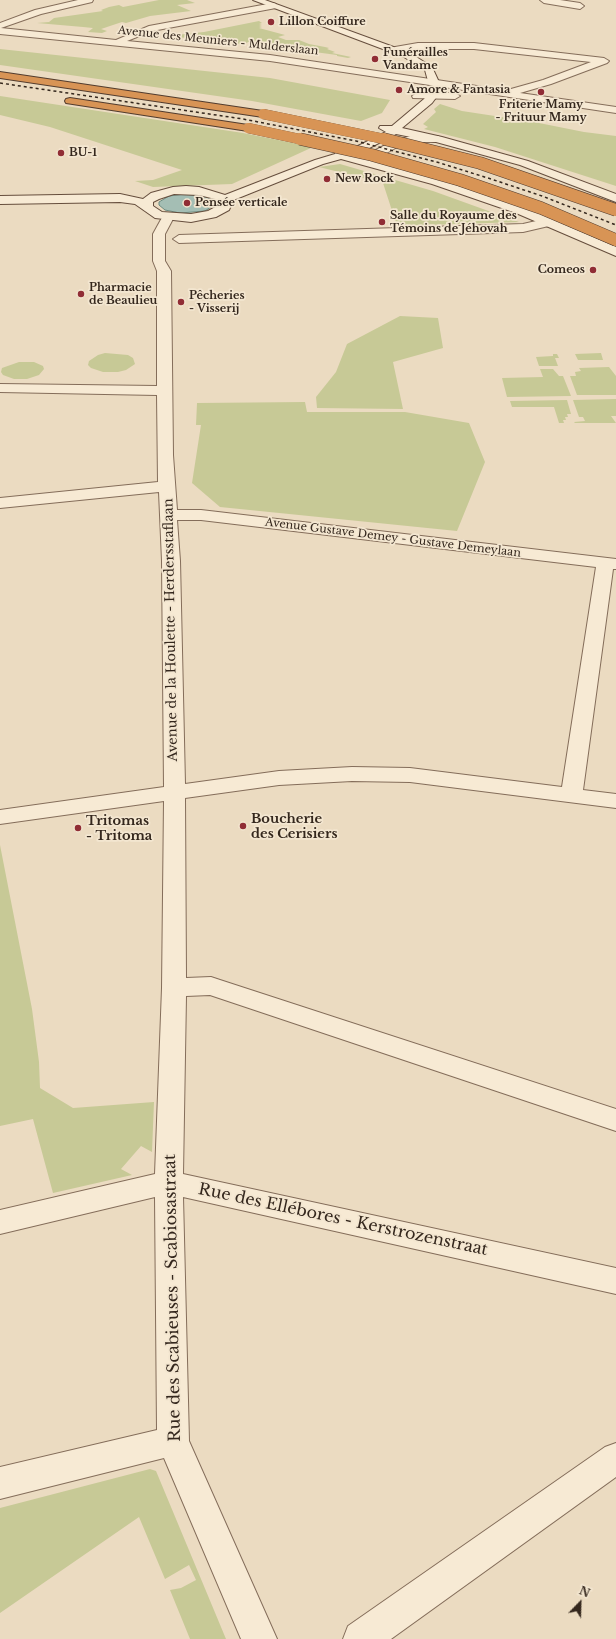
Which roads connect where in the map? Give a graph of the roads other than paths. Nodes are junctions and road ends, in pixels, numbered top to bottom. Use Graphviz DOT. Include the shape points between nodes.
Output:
graph roads {
  1 [pos="89,0"];
  2 [pos="257,0"];
  3 [pos="544,0"];
  4 [pos="273,6"];
  5 [pos="580,6"];
  6 [pos="0,26"];
  7 [pos="0,31"];
  8 [pos="118,42"];
  9 [pos="395,50"];
  10 [pos="616,56"];
  11 [pos="604,61"];
  12 [pos="0,75"];
  13 [pos="433,81"];
  14 [pos="507,93"];
  15 [pos="417,96"];
  16 [pos="437,97"];
  17 [pos="57,99"];
  18 [pos="408,104"];
  19 [pos="616,110"];
  20 [pos="390,119"];
  21 [pos="379,127"];
  22 [pos="395,130"];
  23 [pos="438,139"];
  24 [pos="339,152"];
  25 [pos="375,164"];
  26 [pos="211,193"];
  27 [pos="161,194"];
  28 [pos="61,198"];
  29 [pos="616,198"];
  30 [pos="224,199"];
  31 [pos="0,200"];
  32 [pos="146,204"];
  33 [pos="616,210"];
  34 [pos="168,217"];
  35 [pos="190,218"];
  36 [pos="549,222"];
  37 [pos="179,239"];
  38 [pos="616,240"];
  39 [pos="616,252"];
  40 [pos="170,262"];
  41 [pos="0,388"];
  42 [pos="165,391"];
  43 [pos="167,486"];
  44 [pos="0,503"];
  45 [pos="169,515"];
  46 [pos="610,563"];
  47 [pos="175,793"];
  48 [pos="572,795"];
  49 [pos="616,801"];
  50 [pos="0,817"];
  51 [pos="174,988"];
  52 [pos="616,1120"];
  53 [pos="169,1182"];
  54 [pos="0,1222"];
  55 [pos="616,1281"];
  56 [pos="173,1441"];
  57 [pos="616,1458"];
  58 [pos="0,1483"];
  59 [pos="259,1639"];
  60 [pos="361,1639"];
  1 -- 6 [label="street" via="38,12"];
  2 -- 4 [label="street"];
  3 -- 5 [label="street"];
  4 -- 8 [label="street" via="164,26 128,36"];
  4 -- 9 [label="street"];
  7 -- 8 [label="street, Avenue des Meuniers - Mulderslaan"];
  8 -- 13 [label="street, Avenue des Meuniers - Mulderslaan" via="270,58"];
  9 -- 11 [label="street" via="418,46 474,46"];
  9 -- 13 [label="street" via="426,66"];
  10 -- 11 [label="street"];
  11 -- 14 [label="street" via="547,82"];
  12 -- 33 [label="highway, bridge" via="263,114 402,143 480,163"];
  13 -- 14 [label="street, Avenue des Meuniers - Mulderslaan"];
  13 -- 15 [label="street" via="425,85"];
  13 -- 16 [label="street" via="438,87"];
  14 -- 16 [label="street"];
  14 -- 19 [label="street"];
  15 -- 16 [label="street"];
  15 -- 18 [label="street"];
  16 -- 22 [label="street"];
  17 -- 38 [label="highway, bridge" via="248,128 372,155 460,180 541,208"];
  20 -- 21 [label="street"];
  21 -- 22 [label="street"];
  21 -- 24 [label="street"];
  22 -- 23 [label="street"];
  22 -- 24 [label="street" via="352,153"];
  23 -- 25 [label="street" via="411,139 395,144 378,153"];
  23 -- 29 [label="street" via="524,163"];
  24 -- 25 [label="street"];
  24 -- 26 [label="street" via="259,182"];
  24 -- 30 [label="street"];
  25 -- 36 [label="street" via="449,186"];
  26 -- 27 [label="street" via="186,190"];
  26 -- 30 [label="street"];
  27 -- 28 [label="street" via="101,194"];
  27 -- 32 [label="street"];
  28 -- 31 [label="street"];
  28 -- 32 [label="street" via="120,198"];
  30 -- 35 [label="street" via="225,207 220,211"];
  32 -- 34 [label="street" via="151,212"];
  34 -- 35 [label="street"];
  34 -- 40 [label="street, Avenue de la Houlette - Herdersstaflaan" via="160,234 159,261"];
  35 -- 37 [label="street, Avenue de la Houlette - Herdersstaflaan"];
  36 -- 37 [label="street" via="523,228"];
  36 -- 39 [label="street"];
  37 -- 40 [label="street, Avenue de la Houlette - Herdersstaflaan"];
  40 -- 42 [label="street, Avenue de la Houlette - Herdersstaflaan"];
  41 -- 42 [label="street"];
  42 -- 43 [label="street, Avenue de la Houlette - Herdersstaflaan"];
  43 -- 44 [label="street"];
  43 -- 45 [label="street, Avenue de la Houlette - Herdersstaflaan"];
  45 -- 46 [label="street, Avenue Gustave Demey - Gustave Demeylaan" via="201,516"];
  45 -- 47 [label="street, Avenue de la Houlette - Herdersstaflaan"];
  46 -- 48 [label="street"];
  47 -- 48 [label="street" via="279,778 352,774 410,775"];
  47 -- 50 [label="street"];
  47 -- 51 [label="street, Avenue de la Houlette - Herdersstaflaan"];
  48 -- 49 [label="street"];
  51 -- 52 [label="street" via="211,986"];
  51 -- 53 [label="street, Rue des Scabieuses - Scabiosastraat"];
  53 -- 54 [label="street, Rue des Ellébores - Kerstrozenstraat"];
  53 -- 55 [label="street, Rue des Ellébores - Kerstrozenstraat"];
  53 -- 56 [label="street, Rue des Scabieuses - Scabiosastraat"];
  56 -- 58 [label="street"];
  56 -- 59 [label="street, Rue des Scabieuses - Scabiosastraat"];
  57 -- 60 [label="street"];
}
